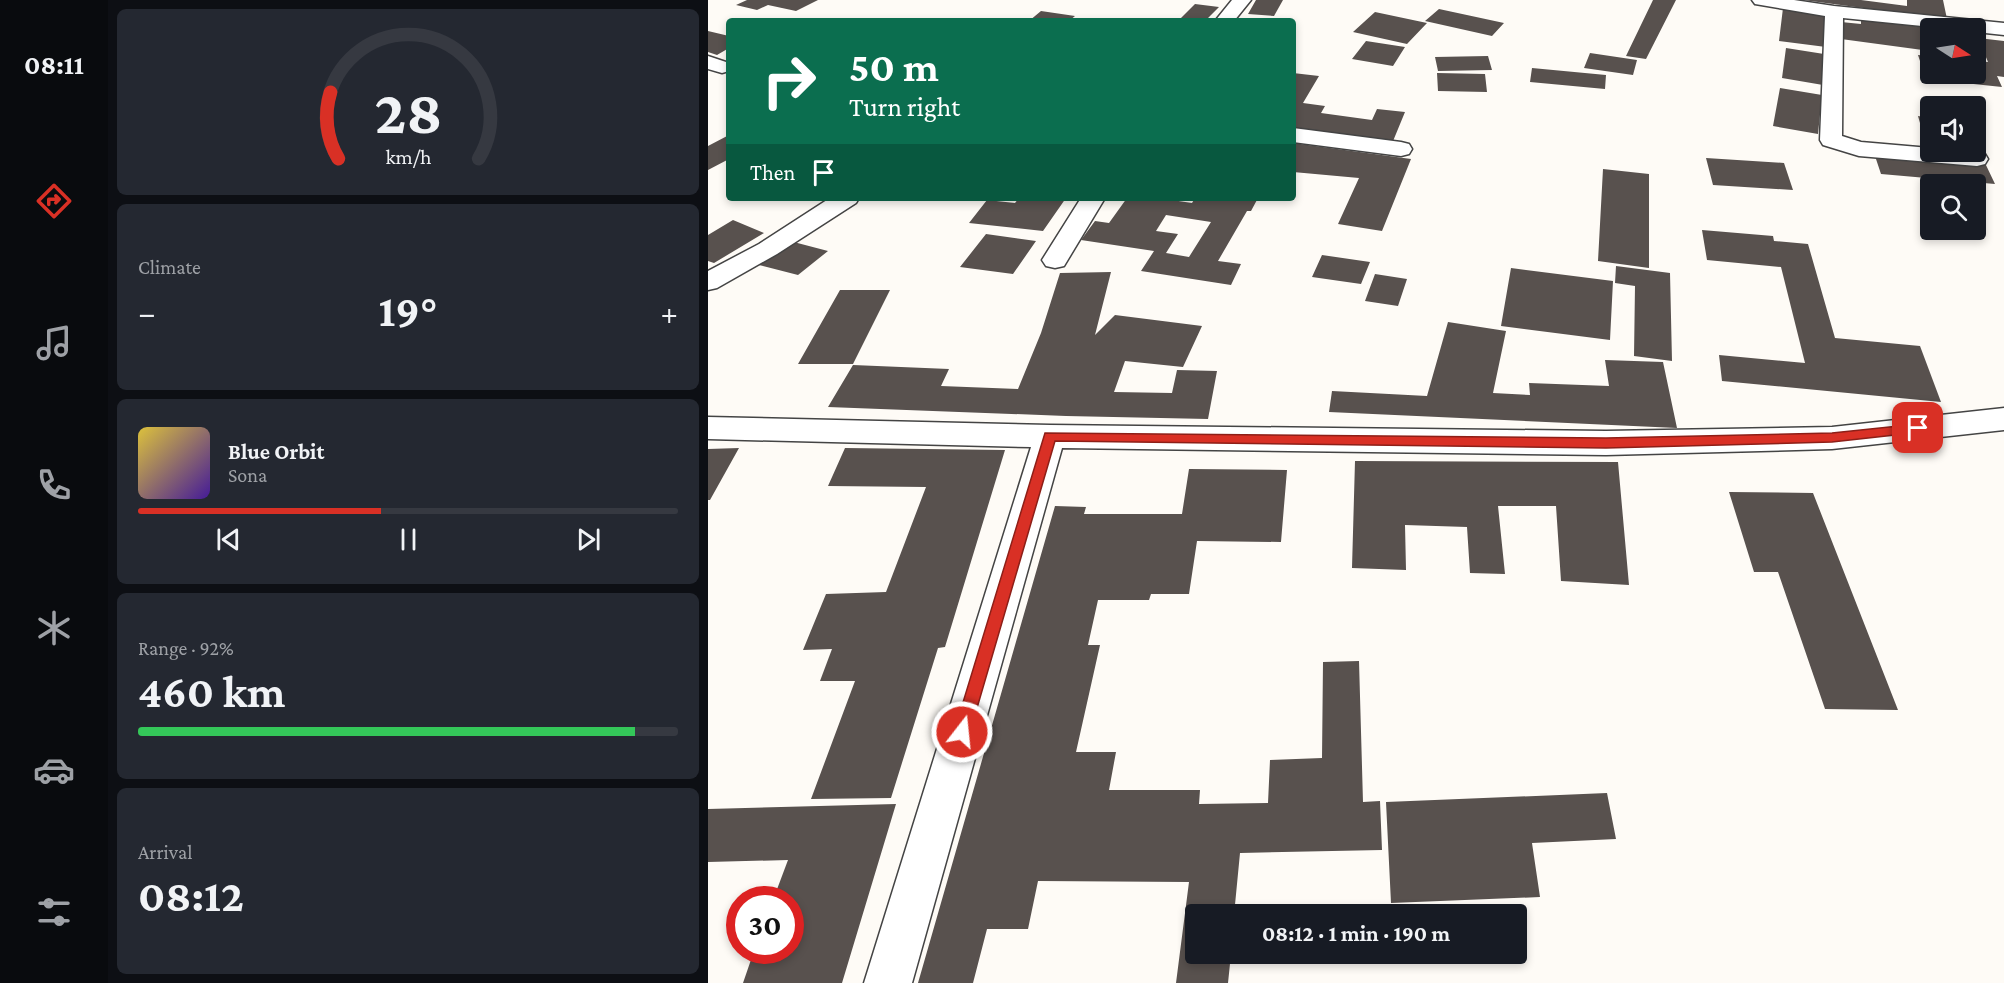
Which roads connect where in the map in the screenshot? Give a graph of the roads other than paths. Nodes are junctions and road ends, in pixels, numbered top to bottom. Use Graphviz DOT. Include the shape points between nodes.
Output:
graph roads {
  1 [pos="1242,0"];
  2 [pos="1761,0"];
  3 [pos="1834,12"];
  4 [pos="1227,18"];
  5 [pos="2004,29"];
  6 [pos="1296,135"];
  7 [pos="1401,149"];
  8 [pos="1920,154"];
  9 [pos="842,201"];
  10 [pos="1091,201"];
  11 [pos="1055,261"];
  12 [pos="708,282"];
  13 [pos="2004,419"];
  14 [pos="708,428"];
  15 [pos="1050,436"];
  16 [pos="888,983"];
  1 -- 4 [label="street"];
  2 -- 3 [label="street"];
  3 -- 5 [label="street"];
  3 -- 8 [label="street" via="1831,140 1859,149"];
  6 -- 7 [label="street"];
  9 -- 12 [label="street"];
  10 -- 11 [label="street"];
  13 -- 15 [label="street" via="1832,438 1606,443"];
  14 -- 15 [label="street"];
  15 -- 16 [label="street"];
}
